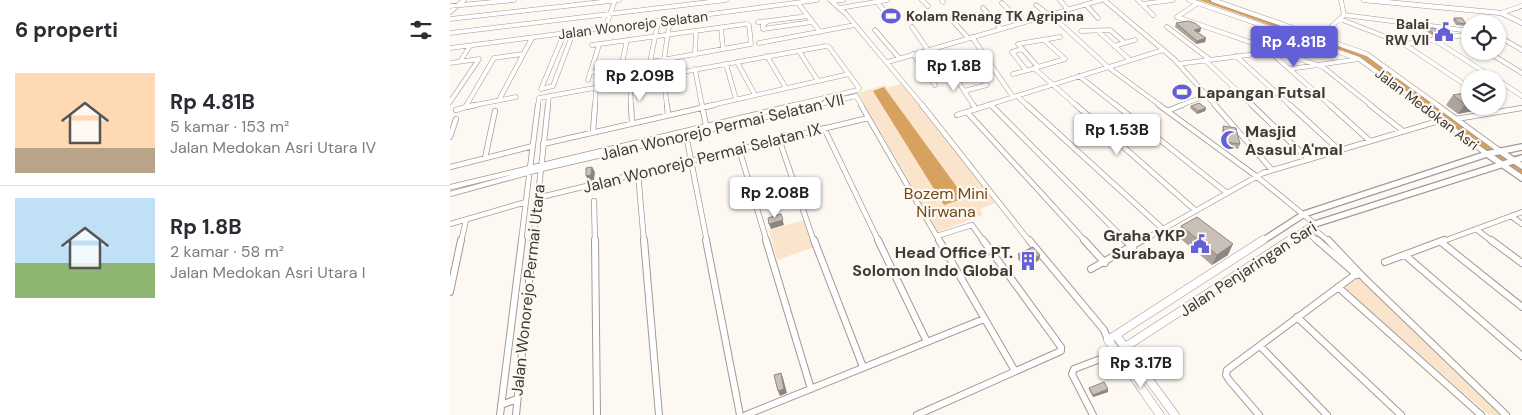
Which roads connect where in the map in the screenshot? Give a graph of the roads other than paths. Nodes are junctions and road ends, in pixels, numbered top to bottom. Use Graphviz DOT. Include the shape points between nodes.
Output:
graph roads {
  1 [pos="464,0"];
  2 [pos="514,0"];
  3 [pos="614,0"];
  4 [pos="619,0"];
  5 [pos="726,0"];
  6 [pos="817,0"];
  7 [pos="843,0"];
  8 [pos="887,0"];
  9 [pos="922,0"];
  10 [pos="1060,0"];
  11 [pos="1102,0"];
  12 [pos="1138,0"];
  13 [pos="1173,0"];
  14 [pos="1190,0"];
  15 [pos="1213,0"];
  16 [pos="1341,0"];
  17 [pos="1364,0"];
  18 [pos="831,1"];
  19 [pos="877,2"];
  20 [pos="798,3"];
  21 [pos="1002,3"];
  22 [pos="1198,3"];
  23 [pos="1086,4"];
  24 [pos="1142,4"];
  25 [pos="458,5"];
  26 [pos="1036,5"];
  27 [pos="450,6"];
  28 [pos="928,6"];
  29 [pos="1522,6"];
  30 [pos="840,8"];
  31 [pos="983,8"];
  32 [pos="1226,9"];
  33 [pos="1068,10"];
  34 [pos="450,12"];
  35 [pos="745,12"];
  36 [pos="886,13"];
  37 [pos="1501,13"];
  38 [pos="610,14"];
  39 [pos="1050,15"];
  40 [pos="1153,15"];
  41 [pos="1344,15"];
  42 [pos="808,16"];
  43 [pos="1353,17"];
  44 [pos="1098,18"];
  45 [pos="450,19"];
  46 [pos="1340,19"];
  47 [pos="768,20"];
  48 [pos="952,20"];
  49 [pos="670,21"];
  50 [pos="658,22"];
  51 [pos="758,22"];
  52 [pos="812,22"];
  53 [pos="1350,22"];
  54 [pos="1022,23"];
  55 [pos="1522,23"];
  56 [pos="855,25"];
  57 [pos="912,27"];
  58 [pos="1167,27"];
  59 [pos="605,28"];
  60 [pos="721,28"];
  61 [pos="1001,29"];
  62 [pos="875,30"];
  63 [pos="696,31"];
  64 [pos="1081,31"];
  65 [pos="1098,31"];
  66 [pos="592,32"];
  67 [pos="820,32"];
  68 [pos="1461,32"];
  69 [pos="450,33"];
  70 [pos="573,33"];
  71 [pos="564,34"];
  72 [pos="667,35"];
  73 [pos="1460,36"];
  74 [pos="656,37"];
  75 [pos="1060,37"];
  76 [pos="1320,37"];
  77 [pos="970,38"];
  78 [pos="531,39"];
  79 [pos="627,40"];
  80 [pos="1044,40"];
  81 [pos="1135,40"];
  82 [pos="1433,40"];
  83 [pos="1506,41"];
  84 [pos="759,43"];
  85 [pos="1125,43"];
  86 [pos="1404,44"];
  87 [pos="592,45"];
  88 [pos="600,45"];
  89 [pos="470,46"];
  90 [pos="1114,46"];
  91 [pos="450,48"];
  92 [pos="723,50"];
  93 [pos="928,50"];
  94 [pos="1022,50"];
  95 [pos="1163,50"];
  96 [pos="1522,50"];
  97 [pos="799,51"];
  98 [pos="1271,51"];
  99 [pos="523,54"];
  100 [pos="913,54"];
  101 [pos="695,55"];
  102 [pos="767,56"];
  103 [pos="1236,56"];
  104 [pos="899,58"];
  105 [pos="664,59"];
  106 [pos="1207,59"];
  107 [pos="1359,59"];
  108 [pos="461,60"];
  109 [pos="563,60"];
  110 [pos="1130,60"];
  111 [pos="1501,60"];
  112 [pos="552,61"];
  113 [pos="450,62"];
  114 [pos="650,62"];
  115 [pos="737,62"];
  116 [pos="888,62"];
  117 [pos="726,64"];
  118 [pos="1178,64"];
  119 [pos="948,66"];
  120 [pos="971,66"];
  121 [pos="1319,66"];
  122 [pos="1108,67"];
  123 [pos="621,68"];
  124 [pos="1036,68"];
  125 [pos="695,69"];
  126 [pos="1290,69"];
  127 [pos="1026,70"];
  128 [pos="1480,70"];
  129 [pos="590,73"];
  130 [pos="1522,73"];
  131 [pos="849,74"];
  132 [pos="1013,74"];
  133 [pos="663,75"];
  134 [pos="1080,76"];
  135 [pos="588,80"];
  136 [pos="630,81"];
  137 [pos="818,81"];
  138 [pos="994,82"];
  139 [pos="1461,82"];
  140 [pos="935,84"];
  141 [pos="986,85"];
  142 [pos="1052,86"];
  143 [pos="1506,86"];
  144 [pos="596,88"];
  145 [pos="786,88"];
  146 [pos="964,91"];
  147 [pos="755,95"];
  148 [pos="549,96"];
  149 [pos="1015,96"];
  150 [pos="1205,96"];
  151 [pos="1522,96"];
  152 [pos="516,97"];
  153 [pos="736,99"];
  154 [pos="500,100"];
  155 [pos="450,102"];
  156 [pos="990,104"];
  157 [pos="702,107"];
  158 [pos="466,108"];
  159 [pos="1522,108"];
  160 [pos="976,109"];
  161 [pos="456,110"];
  162 [pos="1167,110"];
  163 [pos="495,111"];
  164 [pos="1506,111"];
  165 [pos="967,112"];
  166 [pos="668,115"];
  167 [pos="957,115"];
  168 [pos="1480,115"];
  169 [pos="868,118"];
  170 [pos="456,119"];
  171 [pos="1456,119"];
  172 [pos="1442,120"];
  173 [pos="632,124"];
  174 [pos="706,126"];
  175 [pos="824,128"];
  176 [pos="1403,131"];
  177 [pos="593,132"];
  178 [pos="686,135"];
  179 [pos="450,137"];
  180 [pos="779,139"];
  181 [pos="1370,141"];
  182 [pos="544,144"];
  183 [pos="532,146"];
  184 [pos="1522,147"];
  185 [pos="739,149"];
  186 [pos="1340,150"];
  187 [pos="1499,152"];
  188 [pos="1488,154"];
  189 [pos="485,158"];
  190 [pos="1522,158"];
  191 [pos="1308,159"];
  192 [pos="691,160"];
  193 [pos="1511,160"];
  194 [pos="1501,163"];
  195 [pos="1522,166"];
  196 [pos="450,167"];
  197 [pos="541,167"];
  198 [pos="530,170"];
  199 [pos="1272,170"];
  200 [pos="638,173"];
  201 [pos="1256,176"];
  202 [pos="1522,178"];
  203 [pos="451,187"];
  204 [pos="1227,192"];
  205 [pos="450,194"];
  206 [pos="537,198"];
  207 [pos="526,202"];
  208 [pos="594,202"];
  209 [pos="1196,211"];
  210 [pos="1522,212"];
  211 [pos="1304,214"];
  212 [pos="1511,216"];
  213 [pos="466,220"];
  214 [pos="450,224"];
  215 [pos="1522,224"];
  216 [pos="1310,227"];
  217 [pos="1163,229"];
  218 [pos="1476,229"];
  219 [pos="937,236"];
  220 [pos="1441,242"];
  221 [pos="1132,248"];
  222 [pos="1405,255"];
  223 [pos="1384,262"];
  224 [pos="1105,263"];
  225 [pos="1522,263"];
  226 [pos="1091,269"];
  227 [pos="1358,273"];
  228 [pos="1338,287"];
  229 [pos="450,292"];
  230 [pos="1522,307"];
  231 [pos="1296,318"];
  232 [pos="984,319"];
  233 [pos="1104,330"];
  234 [pos="1116,335"];
  235 [pos="1108,340"];
  236 [pos="927,342"];
  237 [pos="1126,348"];
  238 [pos="1261,348"];
  239 [pos="1116,353"];
  240 [pos="1522,356"];
  241 [pos="863,367"];
  242 [pos="1015,371"];
  243 [pos="811,389"];
  244 [pos="517,399"];
  245 [pos="501,405"];
  246 [pos="500,415"];
  247 [pos="516,415"];
  248 [pos="597,415"];
  249 [pos="659,415"];
  250 [pos="740,415"];
  251 [pos="746,415"];
  252 [pos="917,415"];
  253 [pos="1093,415"];
  254 [pos="1160,415"];
  255 [pos="1174,415"];
  256 [pos="1259,415"];
  257 [pos="1327,415"];
  258 [pos="1401,415"];
  259 [pos="1481,415"];
  260 [pos="1506,415"];
  1 -- 25 [label="street"];
  2 -- 25 [label="street"];
  3 -- 4 [label="street"];
  3 -- 38 [label="street"];
  3 -- 45 [label="street"];
  5 -- 38 [label="street"];
  6 -- 20 [label="street, Jalan Wonorejo Selatan"];
  7 -- 18 [label="street"];
  8 -- 19 [label="street"];
  9 -- 28 [label="street"];
  10 -- 33 [label="street"];
  11 -- 23 [label="street"];
  11 -- 95 [label="street"];
  12 -- 24 [label="street"];
  13 -- 24 [label="street"];
  14 -- 22 [label="street, Jalan Medokan Asri"];
  15 -- 32 [label="street"];
  16 -- 41 [label="street"];
  17 -- 37 [label="street"];
  18 -- 30 [label="street"];
  19 -- 30 [label="street"];
  19 -- 36 [label="street"];
  20 -- 42 [label="street"];
  20 -- 49 [label="street, Jalan Wonorejo Selatan"];
  21 -- 54 [label="street"];
  22 -- 32 [label="street, Jalan Medokan Asri"];
  22 -- 98 [label="street" via="1177,17"];
  23 -- 33 [label="street"];
  23 -- 44 [label="street"];
  24 -- 40 [label="street"];
  25 -- 27 [label="street"];
  25 -- 34 [label="street"];
  26 -- 39 [label="street"];
  29 -- 37 [label="street"];
  30 -- 56 [label="street"];
  31 -- 61 [label="street"];
  32 -- 76 [label="street"];
  32 -- 107 [label="street, Jalan Medokan Asri"];
  33 -- 39 [label="street"];
  35 -- 49 [label="street"];
  37 -- 55 [label="street"];
  38 -- 59 [label="street"];
  38 -- 69 [label="street"];
  39 -- 54 [label="street"];
  39 -- 122 [label="street"];
  41 -- 43 [label="street"];
  41 -- 46 [label="street"];
  42 -- 47 [label="street"];
  42 -- 52 [label="street"];
  43 -- 53 [label="street"];
  43 -- 68 [label="street"];
  46 -- 53 [label="street"];
  46 -- 76 [label="street"];
  47 -- 51 [label="street"];
  47 -- 52 [label="street" via="763,25 764,30"];
  48 -- 77 [label="street"];
  49 -- 50 [label="street"];
  49 -- 72 [label="street"];
  50 -- 59 [label="street, Jalan Wonorejo Selatan"];
  50 -- 66 [label="street"];
  50 -- 74 [label="street"];
  52 -- 67 [label="street"];
  53 -- 86 [label="street"];
  54 -- 61 [label="street"];
  56 -- 67 [label="street"];
  56 -- 116 [label="street"];
  57 -- 93 [label="street"];
  58 -- 106 [label="street"];
  59 -- 70 [label="street, Jalan Wonorejo Selatan"];
  60 -- 63 [label="street"];
  60 -- 92 [label="street"];
  60 -- 92 [label="street" via="747,24 751,44"];
  61 -- 77 [label="street"];
  62 -- 104 [label="street"];
  63 -- 72 [label="street"];
  63 -- 101 [label="street"];
  64 -- 65 [label="street"];
  65 -- 85 [label="street" via="1112,30"];
  65 -- 90 [label="street"];
  67 -- 84 [label="street"];
  70 -- 71 [label="street, Jalan Wonorejo Selatan"];
  70 -- 109 [label="street"];
  71 -- 78 [label="street, Jalan Wonorejo Selatan"];
  71 -- 112 [label="street"];
  72 -- 74 [label="street"];
  72 -- 105 [label="street"];
  73 -- 82 [label="street"];
  74 -- 79 [label="street"];
  74 -- 114 [label="street"];
  75 -- 80 [label="street"];
  76 -- 171 [label="street" via="1366,54"];
  77 -- 93 [label="street"];
  77 -- 149 [label="street"];
  78 -- 89 [label="street, Jalan Wonorejo Selatan"];
  78 -- 99 [label="street"];
  79 -- 88 [label="street"];
  79 -- 123 [label="street"];
  80 -- 94 [label="street" via="1019,44"];
  80 -- 124 [label="street" via="1064,57"];
  81 -- 85 [label="street"];
  82 -- 86 [label="street"];
  82 -- 128 [label="street"];
  83 -- 96 [label="street"];
  85 -- 90 [label="street"];
  86 -- 139 [label="street"];
  87 -- 88 [label="street"];
  88 -- 129 [label="street"];
  89 -- 91 [label="street, Jalan Wonorejo Selatan"];
  89 -- 108 [label="street"];
  90 -- 110 [label="street"];
  92 -- 101 [label="street"];
  93 -- 100 [label="street"];
  94 -- 124 [label="street"];
  94 -- 127 [label="street" via="1012,53"];
  95 -- 110 [label="street"];
  95 -- 118 [label="street"];
  97 -- 102 [label="street"];
  97 -- 131 [label="street" via="828,46"];
  97 -- 137 [label="street"];
  98 -- 103 [label="street"];
  98 -- 121 [label="street"];
  98 -- 126 [label="street"];
  99 -- 154 [label="street"];
  99 -- 158 [label="street" via="494,58"];
  100 -- 104 [label="street"];
  100 -- 140 [label="street"];
  101 -- 105 [label="street"];
  102 -- 115 [label="street"];
  102 -- 145 [label="street"];
  103 -- 106 [label="street"];
  103 -- 186 [label="street"];
  104 -- 116 [label="street"];
  105 -- 114 [label="street"];
  106 -- 118 [label="street"];
  106 -- 191 [label="street"];
  107 -- 121 [label="street"];
  107 -- 172 [label="street, Jalan Medokan Asri"];
  108 -- 113 [label="street"];
  108 -- 155 [label="street" via="479,59"];
  109 -- 112 [label="street"];
  109 -- 112 [label="street" via="553,86 541,89"];
  110 -- 122 [label="street"];
  111 -- 130 [label="street"];
  114 -- 123 [label="street"];
  115 -- 117 [label="street"];
  115 -- 147 [label="street"];
  116 -- 233 [label="street"];
  117 -- 125 [label="street"];
  117 -- 153 [label="street"];
  118 -- 150 [label="street"];
  119 -- 146 [label="street"];
  120 -- 141 [label="street"];
  121 -- 126 [label="street"];
  121 -- 176 [label="street"];
  122 -- 134 [label="street"];
  122 -- 162 [label="street"];
  123 -- 129 [label="street"];
  124 -- 127 [label="street"];
  124 -- 142 [label="street"];
  125 -- 133 [label="street"];
  125 -- 157 [label="street"];
  126 -- 181 [label="street"];
  127 -- 132 [label="street"];
  129 -- 135 [label="street"];
  131 -- 137 [label="street"];
  131 -- 174 [label="street" via="858,90"];
  133 -- 136 [label="street"];
  133 -- 166 [label="street"];
  134 -- 142 [label="street"];
  134 -- 204 [label="street"];
  136 -- 144 [label="street"];
  136 -- 173 [label="street"];
  137 -- 145 [label="street"];
  138 -- 141 [label="street"];
  141 -- 146 [label="street"];
  142 -- 149 [label="street"];
  142 -- 209 [label="street"];
  143 -- 151 [label="street"];
  144 -- 148 [label="street"];
  144 -- 177 [label="street"];
  145 -- 147 [label="street"];
  146 -- 160 [label="street"];
  147 -- 153 [label="street"];
  148 -- 182 [label="street, Jalan Wonorejo Permai Utara"];
  148 -- 183 [label="street, Jalan Wonorejo Permai Utara" via="539,98"];
  149 -- 156 [label="street"];
  149 -- 217 [label="street"];
  150 -- 162 [label="street"];
  150 -- 199 [label="street"];
  152 -- 154 [label="street"];
  153 -- 157 [label="street"];
  154 -- 158 [label="street"];
  156 -- 160 [label="street"];
  156 -- 221 [label="street"];
  157 -- 166 [label="street"];
  157 -- 174 [label="street"];
  158 -- 161 [label="street"];
  159 -- 164 [label="street"];
  160 -- 165 [label="street"];
  162 -- 201 [label="street"];
  163 -- 189 [label="street"];
  165 -- 167 [label="street"];
  165 -- 224 [label="street"];
  166 -- 173 [label="street"];
  168 -- 171 [label="street"];
  169 -- 175 [label="street, Jalan Wonorejo Permai Selatan IX"];
  169 -- 178 [label="street, Jalan Wonorejo Permai Selatan VII" via="855,96"];
  169 -- 219 [label="street, Jalan Wonorejo Permai Selatan VII"];
  170 -- 179 [label="street"];
  171 -- 187 [label="street"];
  172 -- 176 [label="street"];
  172 -- 188 [label="street, Jalan Medokan Asri"];
  173 -- 177 [label="street"];
  174 -- 197 [label="street"];
  175 -- 180 [label="street, Jalan Wonorejo Permai Selatan IX"];
  175 -- 236 [label="street"];
  176 -- 181 [label="street"];
  177 -- 182 [label="street"];
  178 -- 192 [label="street"];
  178 -- 197 [label="street, Jalan Wonorejo Permai Selatan VII"];
  180 -- 185 [label="street, Jalan Wonorejo Permai Selatan IX"];
  180 -- 241 [label="street" via="815,244"];
  181 -- 186 [label="street"];
  182 -- 197 [label="street, Jalan Wonorejo Permai Utara"];
  183 -- 189 [label="street"];
  183 -- 198 [label="street, Jalan Wonorejo Permai Utara"];
  184 -- 187 [label="street, Jalan Medokan Asri"];
  185 -- 192 [label="street, Jalan Wonorejo Permai Selatan IX"];
  185 -- 243 [label="street"];
  186 -- 191 [label="street"];
  187 -- 188 [label="street, Jalan Medokan Asri"];
  187 -- 193 [label="street, Jalan Medokan Asri"];
  188 -- 194 [label="street"];
  188 -- 211 [label="street, Jalan Penjaringan Sari"];
  189 -- 196 [label="street"];
  190 -- 193 [label="street"];
  191 -- 199 [label="street"];
  192 -- 200 [label="street, Jalan Wonorejo Permai Selatan IX"];
  192 -- 250 [label="street"];
  193 -- 194 [label="street"];
  193 -- 195 [label="street, Jalan Medokan Asri"];
  194 -- 202 [label="street"];
  194 -- 216 [label="street, Jalan Penjaringan Sari"];
  197 -- 198 [label="street"];
  197 -- 206 [label="street, Jalan Wonorejo Permai Utara"];
  198 -- 203 [label="street"];
  198 -- 205 [label="street"];
  198 -- 207 [label="street, Jalan Wonorejo Permai Utara"];
  199 -- 201 [label="street"];
  200 -- 206 [label="street, Jalan Wonorejo Permai Selatan IX"];
  200 -- 249 [label="street"];
  201 -- 204 [label="street"];
  201 -- 211 [label="street"];
  204 -- 209 [label="street"];
  206 -- 244 [label="street, Jalan Wonorejo Permai Utara"];
  207 -- 213 [label="street"];
  207 -- 245 [label="street, Jalan Wonorejo Permai Utara"];
  208 -- 248 [label="street"];
  209 -- 217 [label="street"];
  210 -- 212 [label="street"];
  211 -- 216 [label="street"];
  211 -- 234 [label="street, Jalan Penjaringan Sari"];
  212 -- 215 [label="street"];
  212 -- 218 [label="street"];
  213 -- 214 [label="street"];
  213 -- 229 [label="street"];
  216 -- 227 [label="street"];
  216 -- 237 [label="street, Jalan Penjaringan Sari"];
  217 -- 221 [label="street"];
  218 -- 220 [label="street"];
  218 -- 225 [label="street"];
  219 -- 232 [label="street, Jalan Wonorejo Permai Selatan VII"];
  219 -- 242 [label="street" via="972,225 1061,347 1058,354"];
  220 -- 222 [label="street"];
  220 -- 230 [label="street"];
  221 -- 224 [label="street"];
  222 -- 223 [label="street"];
  222 -- 240 [label="street"];
  224 -- 226 [label="street"];
  227 -- 228 [label="street"];
  227 -- 260 [label="street"];
  228 -- 231 [label="street"];
  228 -- 259 [label="street"];
  231 -- 238 [label="street"];
  231 -- 258 [label="street"];
  232 -- 236 [label="street"];
  232 -- 242 [label="street, Jalan Wonorejo Permai Selatan VII"];
  233 -- 234 [label="street"];
  233 -- 235 [label="street"];
  234 -- 235 [label="street, Jalan Penjaringan Sari"];
  234 -- 237 [label="street"];
  235 -- 239 [label="street"];
  236 -- 241 [label="street"];
  237 -- 239 [label="street, Jalan Penjaringan Sari"];
  237 -- 255 [label="street"];
  238 -- 256 [label="street" via="1227,370 1226,375"];
  238 -- 257 [label="street"];
  239 -- 253 [label="street" via="1074,369 1072,374"];
  239 -- 254 [label="street"];
  241 -- 243 [label="street"];
  242 -- 252 [label="street"];
  243 -- 251 [label="street"];
  244 -- 245 [label="street"];
  244 -- 247 [label="street, Jalan Wonorejo Permai Utara"];
  245 -- 246 [label="street, Jalan Wonorejo Permai Utara"];
}
